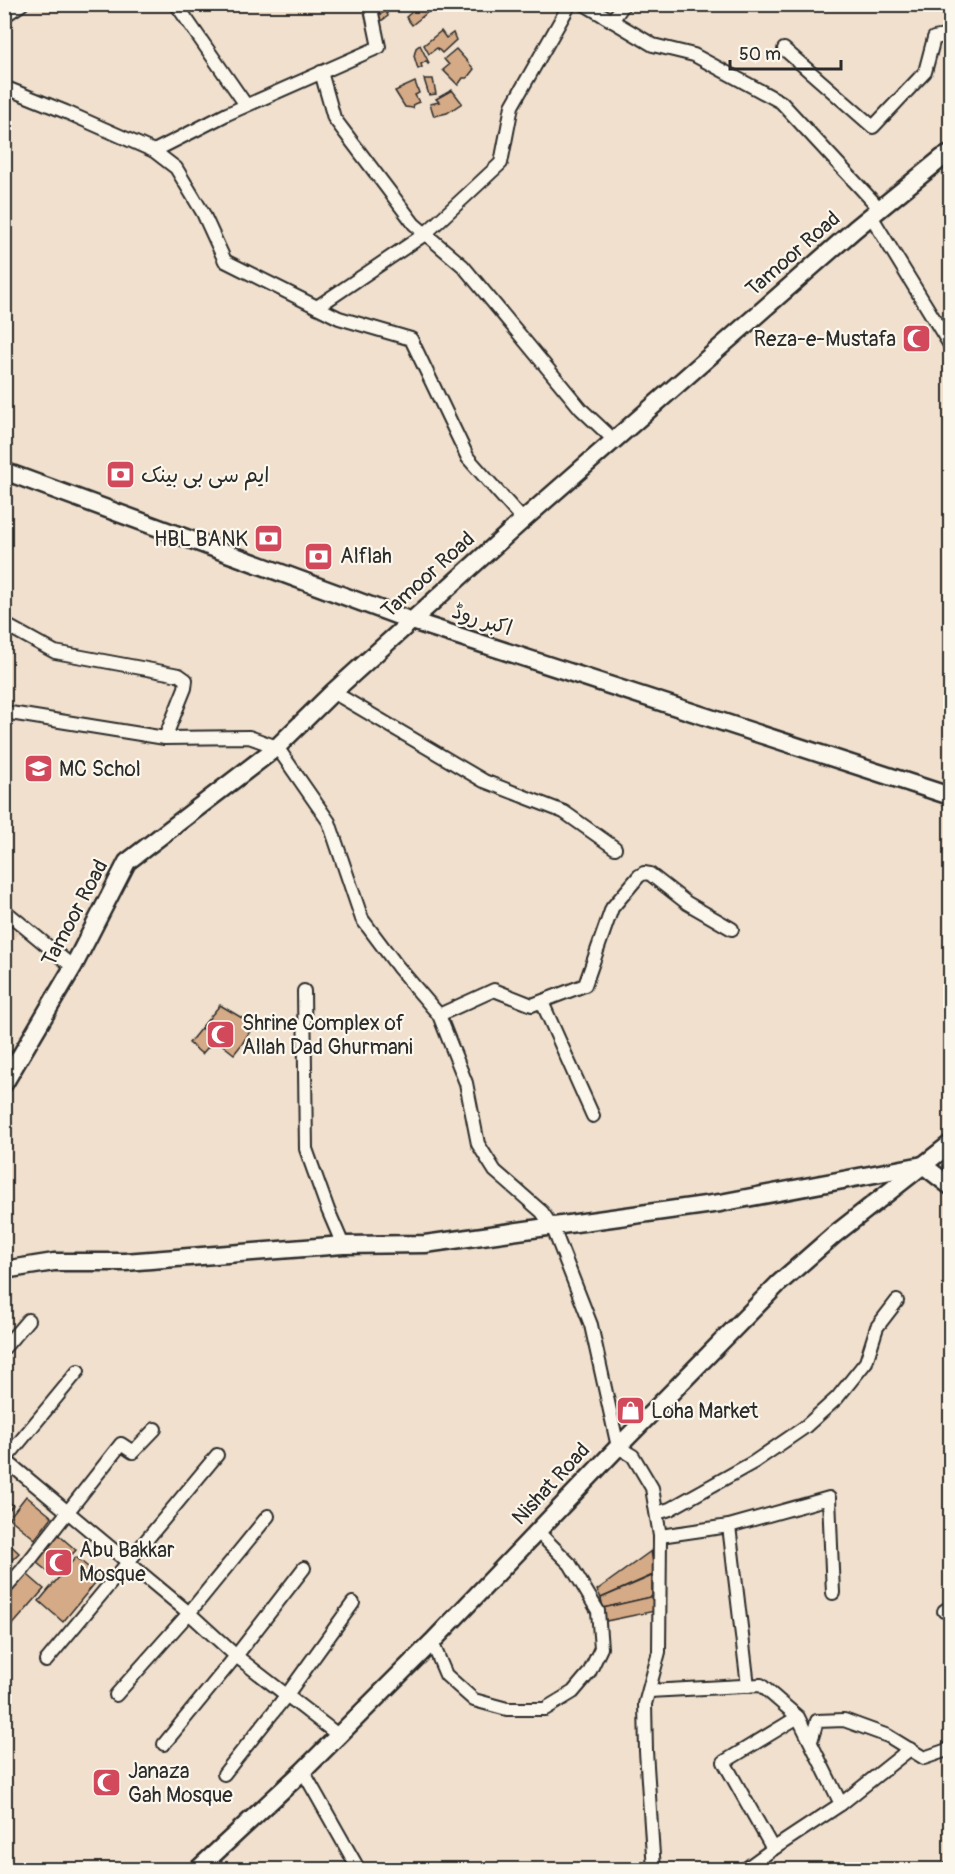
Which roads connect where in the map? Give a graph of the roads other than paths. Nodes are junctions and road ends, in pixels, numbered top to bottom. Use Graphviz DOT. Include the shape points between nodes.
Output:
graph roads {
  1 [pos="22,4"];
  2 [pos="176,4"];
  3 [pos="370,4"];
  4 [pos="570,4"];
  5 [pos="584,4"];
  6 [pos="624,4"];
  7 [pos="4,16"];
  8 [pos="612,21"];
  9 [pos="951,35"];
  10 [pos="784,49"];
  11 [pos="321,72"];
  12 [pos="4,87"];
  13 [pos="246,105"];
  14 [pos="154,151"];
  15 [pos="951,154"];
  16 [pos="876,212"];
  17 [pos="425,234"];
  18 [pos="317,307"];
  19 [pos="951,345"];
  20 [pos="614,440"];
  21 [pos="4,471"];
  22 [pos="523,520"];
  23 [pos="412,621"];
  24 [pos="4,624"];
  25 [pos="333,692"];
  26 [pos="4,712"];
  27 [pos="165,738"];
  28 [pos="277,747"];
  29 [pos="951,796"];
  30 [pos="615,848"];
  31 [pos="4,910"];
  32 [pos="732,929"];
  33 [pos="73,967"];
  34 [pos="304,991"];
  35 [pos="542,1002"];
  36 [pos="439,1015"];
  37 [pos="4,1084"];
  38 [pos="593,1116"];
  39 [pos="951,1144"];
  40 [pos="923,1164"];
  41 [pos="951,1186"];
  42 [pos="553,1228"];
  43 [pos="343,1245"];
  44 [pos="4,1270"];
  45 [pos="897,1301"];
  46 [pos="28,1320"];
  47 [pos="4,1348"];
  48 [pos="78,1371"];
  49 [pos="155,1429"];
  50 [pos="618,1447"];
  51 [pos="217,1455"];
  52 [pos="5,1460"];
  53 [pos="67,1512"];
  54 [pos="657,1513"];
  55 [pos="268,1516"];
  56 [pos="729,1526"];
  57 [pos="538,1532"];
  58 [pos="660,1536"];
  59 [pos="127,1562"];
  60 [pos="304,1568"];
  61 [pos="4,1590"];
  62 [pos="833,1593"];
  63 [pos="353,1603"];
  64 [pos="189,1613"];
  65 [pos="432,1642"];
  66 [pos="236,1656"];
  67 [pos="46,1661"];
  68 [pos="748,1686"];
  69 [pos="649,1690"];
  70 [pos="116,1695"];
  71 [pos="286,1696"];
  72 [pos="798,1717"];
  73 [pos="338,1735"];
  74 [pos="811,1741"];
  75 [pos="164,1744"];
  76 [pos="910,1749"];
  77 [pos="951,1749"];
  78 [pos="303,1771"];
  79 [pos="224,1774"];
  80 [pos="841,1804"];
  81 [pos="773,1849"];
  82 [pos="197,1869"];
  83 [pos="359,1869"];
  84 [pos="654,1869"];
  85 [pos="744,1869"];
  1 -- 7 [label="street"];
  2 -- 13 [label="street"];
  3 -- 11 [label="street" via="379,47"];
  4 -- 17 [label="street" via="512,106 501,163"];
  5 -- 8 [label="street"];
  6 -- 8 [label="street"];
  8 -- 16 [label="street" via="653,45 694,55 782,102"];
  9 -- 10 [label="street" via="934,38 925,72 873,127"];
  11 -- 13 [label="street"];
  11 -- 17 [label="street" via="334,118"];
  12 -- 14 [label="street"];
  13 -- 14 [label="street"];
  14 -- 18 [label="street" via="176,168 225,261"];
  15 -- 16 [label="street, Tamoor Road"];
  16 -- 19 [label="street"];
  16 -- 20 [label="street, Tamoor Road"];
  17 -- 18 [label="street"];
  17 -- 20 [label="street" via="463,266 581,409"];
  18 -- 22 [label="street" via="339,318 411,339 468,458"];
  20 -- 22 [label="street, Tamoor Road"];
  21 -- 23 [label="street, اکبر روڈ"];
  22 -- 23 [label="street, Tamoor Road"];
  23 -- 25 [label="street, Tamoor Road"];
  23 -- 29 [label="street, اکبر روڈ"];
  24 -- 27 [label="street" via="55,652 179,675 186,680 185,688"];
  25 -- 28 [label="street, Tamoor Road"];
  25 -- 30 [label="street" via="484,781 564,812"];
  26 -- 27 [label="street"];
  27 -- 28 [label="street" via="249,737"];
  28 -- 33 [label="street, Tamoor Road" via="127,862"];
  28 -- 36 [label="street" via="329,822 362,919"];
  31 -- 33 [label="street"];
  32 -- 35 [label="street" via="644,873 612,908 585,985"];
  33 -- 37 [label="street, Tamoor Road"];
  34 -- 43 [label="street" via="306,1149"];
  35 -- 36 [label="street" via="532,1005 494,990"];
  35 -- 38 [label="street"];
  36 -- 42 [label="street" via="466,1083 478,1144 495,1171 542,1212"];
  39 -- 40 [label="street, Nishat Road"];
  40 -- 41 [label="street"];
  40 -- 42 [label="street" via="720,1203"];
  40 -- 50 [label="street, Nishat Road" via="778,1284"];
  42 -- 43 [label="street" via="425,1244"];
  42 -- 50 [label="street" via="591,1325"];
  43 -- 44 [label="street" via="125,1262 54,1262"];
  45 -- 54 [label="street" via="877,1327 866,1362 837,1398 754,1462"];
  46 -- 47 [label="street"];
  48 -- 52 [label="street"];
  49 -- 53 [label="street" via="133,1452 121,1444"];
  50 -- 54 [label="street" via="633,1456 652,1488"];
  50 -- 57 [label="street, Nishat Road"];
  51 -- 59 [label="street"];
  52 -- 53 [label="street"];
  53 -- 59 [label="street"];
  53 -- 61 [label="street"];
  54 -- 58 [label="street"];
  55 -- 64 [label="street"];
  56 -- 58 [label="street"];
  56 -- 62 [label="street" via="829,1498"];
  56 -- 68 [label="street"];
  57 -- 65 [label="street, Nishat Road"];
  57 -- 65 [label="street" via="570,1564 598,1611 601,1648 573,1692 544,1709 507,1709 474,1700 446,1675"];
  58 -- 69 [label="street" via="659,1652"];
  59 -- 64 [label="street"];
  59 -- 67 [label="street"];
  60 -- 66 [label="street"];
  63 -- 71 [label="street"];
  64 -- 66 [label="street"];
  64 -- 70 [label="street"];
  65 -- 73 [label="street, Nishat Road"];
  66 -- 71 [label="street"];
  66 -- 75 [label="street"];
  68 -- 69 [label="street"];
  68 -- 72 [label="street" via="761,1685"];
  69 -- 84 [label="street" via="645,1704 646,1751"];
  71 -- 73 [label="street"];
  71 -- 79 [label="street"];
  72 -- 74 [label="street"];
  72 -- 81 [label="street" via="724,1762"];
  73 -- 78 [label="street, Nishat Road"];
  74 -- 76 [label="street" via="817,1721 844,1720 888,1736"];
  74 -- 80 [label="street"];
  76 -- 77 [label="street" via="924,1758"];
  76 -- 80 [label="street"];
  78 -- 82 [label="street, Nishat Road"];
  78 -- 83 [label="street"];
  80 -- 81 [label="street"];
  81 -- 85 [label="street"];
}
